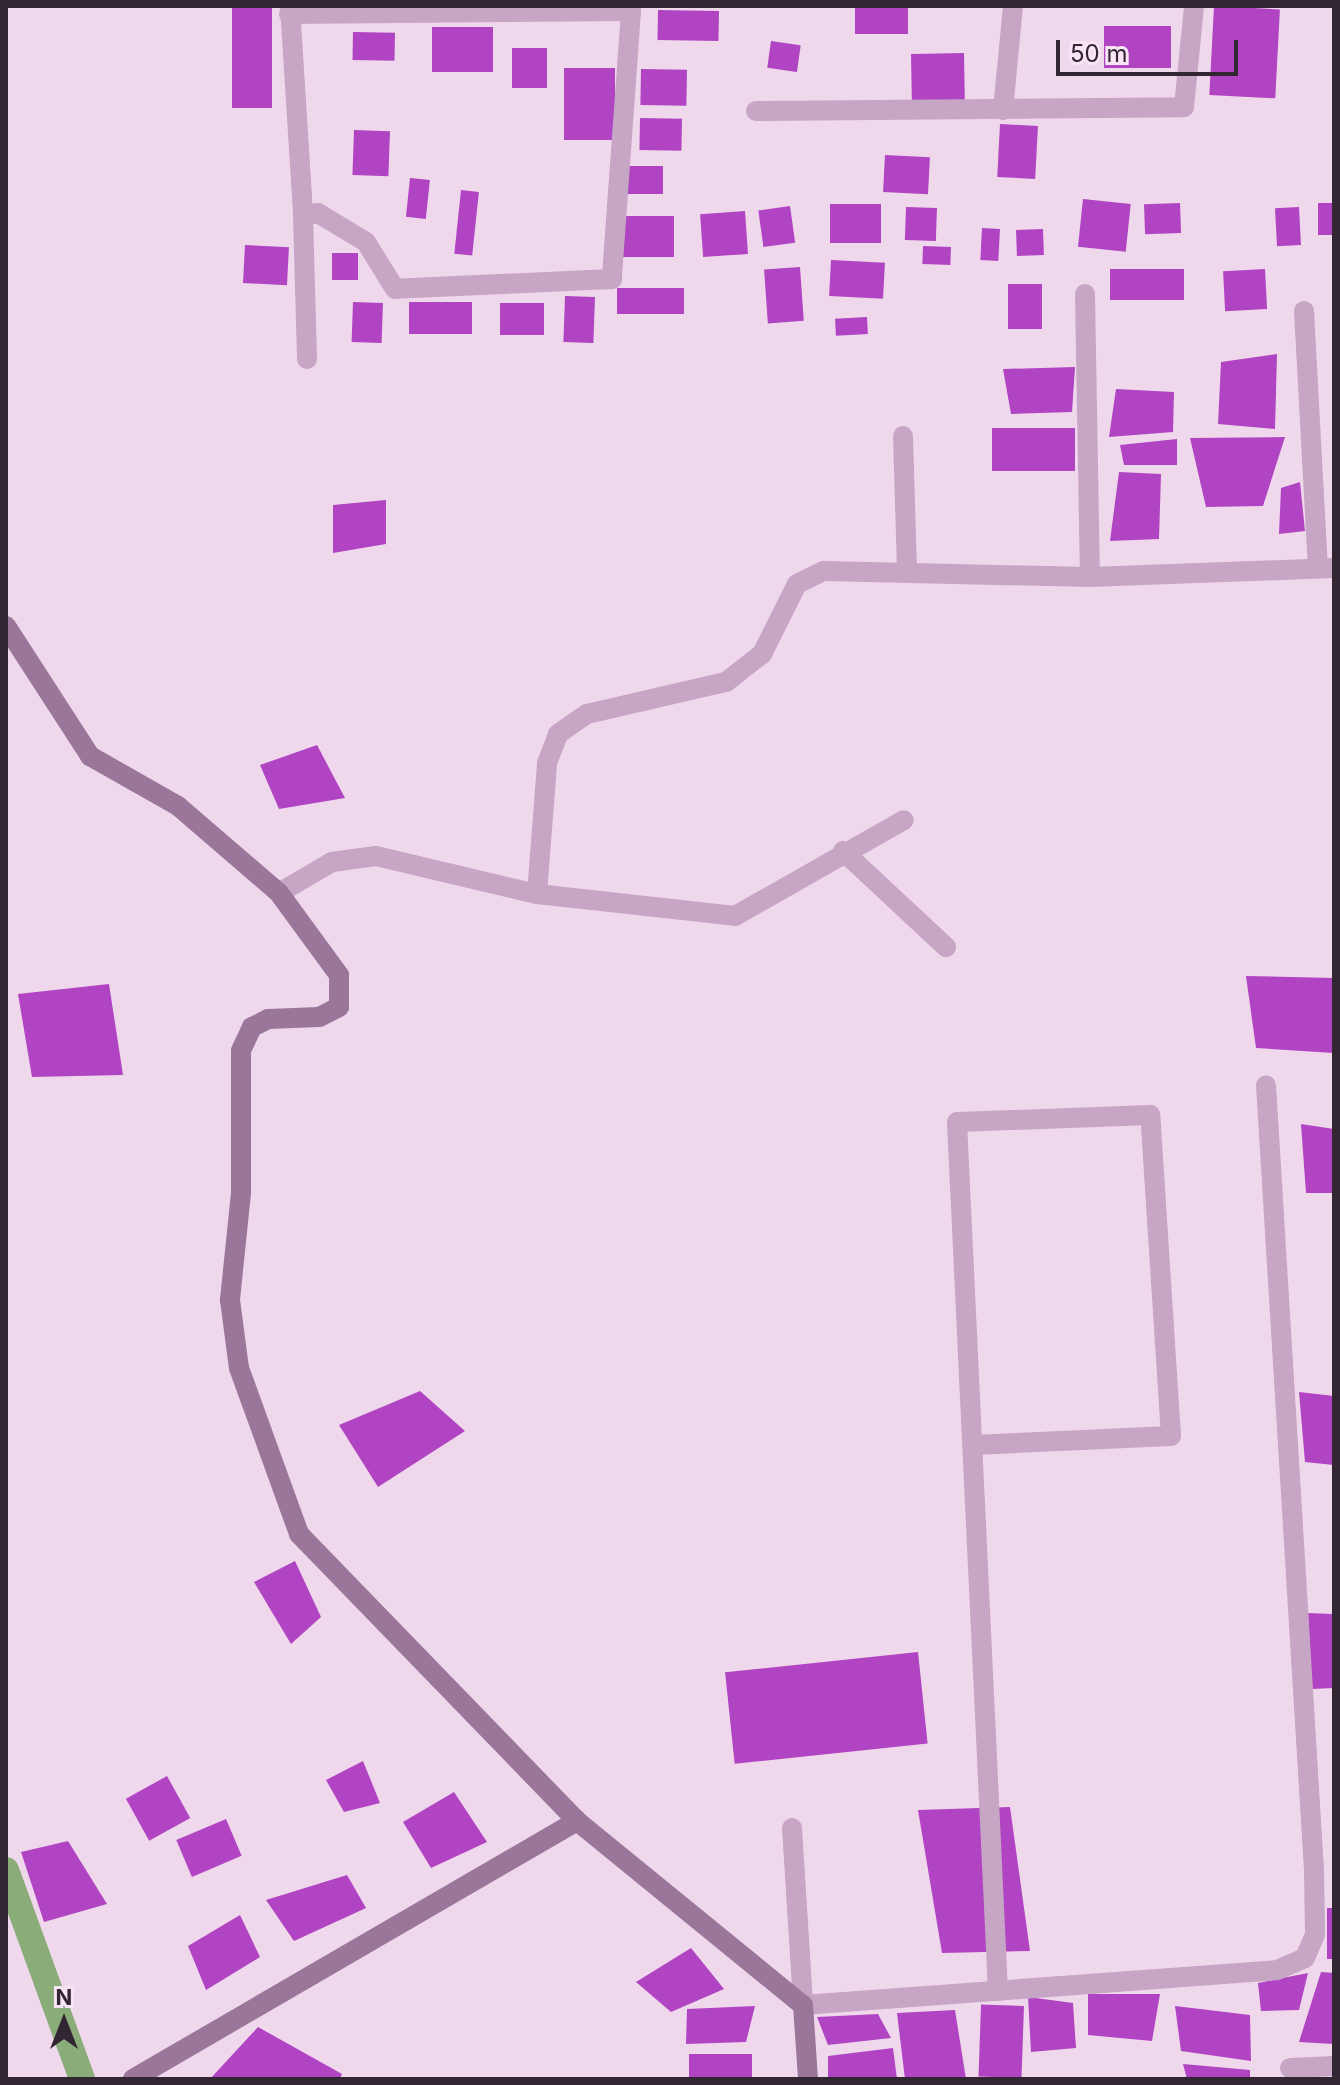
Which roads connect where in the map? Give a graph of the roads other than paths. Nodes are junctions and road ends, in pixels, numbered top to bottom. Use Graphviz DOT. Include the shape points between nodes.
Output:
graph roads {
  1 [pos="1013,6"];
  2 [pos="1194,6"];
  3 [pos="289,10"];
  4 [pos="1003,110"];
  5 [pos="756,111"];
  6 [pos="303,215"];
  7 [pos="1085,294"];
  8 [pos="1304,311"];
  9 [pos="307,359"];
  10 [pos="903,436"];
  11 [pos="1326,568"];
  12 [pos="907,573"];
  13 [pos="1090,577"];
  14 [pos="6,626"];
  15 [pos="904,820"];
  16 [pos="843,851"];
  17 [pos="279,893"];
  18 [pos="537,894"];
  19 [pos="946,947"];
  20 [pos="1266,1085"];
  21 [pos="973,1445"];
  22 [pos="577,1821"];
  23 [pos="792,1828"];
  24 [pos="998,1991"];
  25 [pos="803,2005"];
  26 [pos="1334,2066"];
  27 [pos="1290,2068"];
  28 [pos="133,2079"];
  29 [pos="808,2079"];
  1 -- 4 [label="street"];
  2 -- 4 [label="street" via="1184,107"];
  3 -- 6 [label="street"];
  3 -- 6 [label="street" via="631,11 612,279 395,289 366,242 318,213"];
  4 -- 5 [label="street"];
  6 -- 9 [label="street"];
  7 -- 13 [label="street"];
  8 -- 11 [label="street"];
  10 -- 12 [label="street"];
  11 -- 13 [label="street"];
  12 -- 13 [label="street"];
  12 -- 18 [label="street" via="824,571 797,584 789,613 762,654 726,682 587,714 558,734 547,763"];
  14 -- 17 [label="street" via="90,756 178,806"];
  15 -- 16 [label="street"];
  16 -- 18 [label="street" via="776,899 735,916"];
  16 -- 19 [label="street"];
  17 -- 18 [label="street" via="332,862 376,856"];
  17 -- 22 [label="street" via="339,975 343,993 339,1007 319,1017 268,1019 252,1027 241,1051 241,1193 230,1300 239,1368 261,1442 299,1534"];
  20 -- 24 [label="street" via="1315,1934 1305,1958 1277,1970"];
  21 -- 21 [label="street" via="957,1122 1150,1115 1171,1436"];
  21 -- 24 [label="street"];
  22 -- 25 [label="street"];
  22 -- 28 [label="street"];
  23 -- 25 [label="street"];
  24 -- 25 [label="street"];
  25 -- 29 [label="street"];
  26 -- 27 [label="street"];
}
